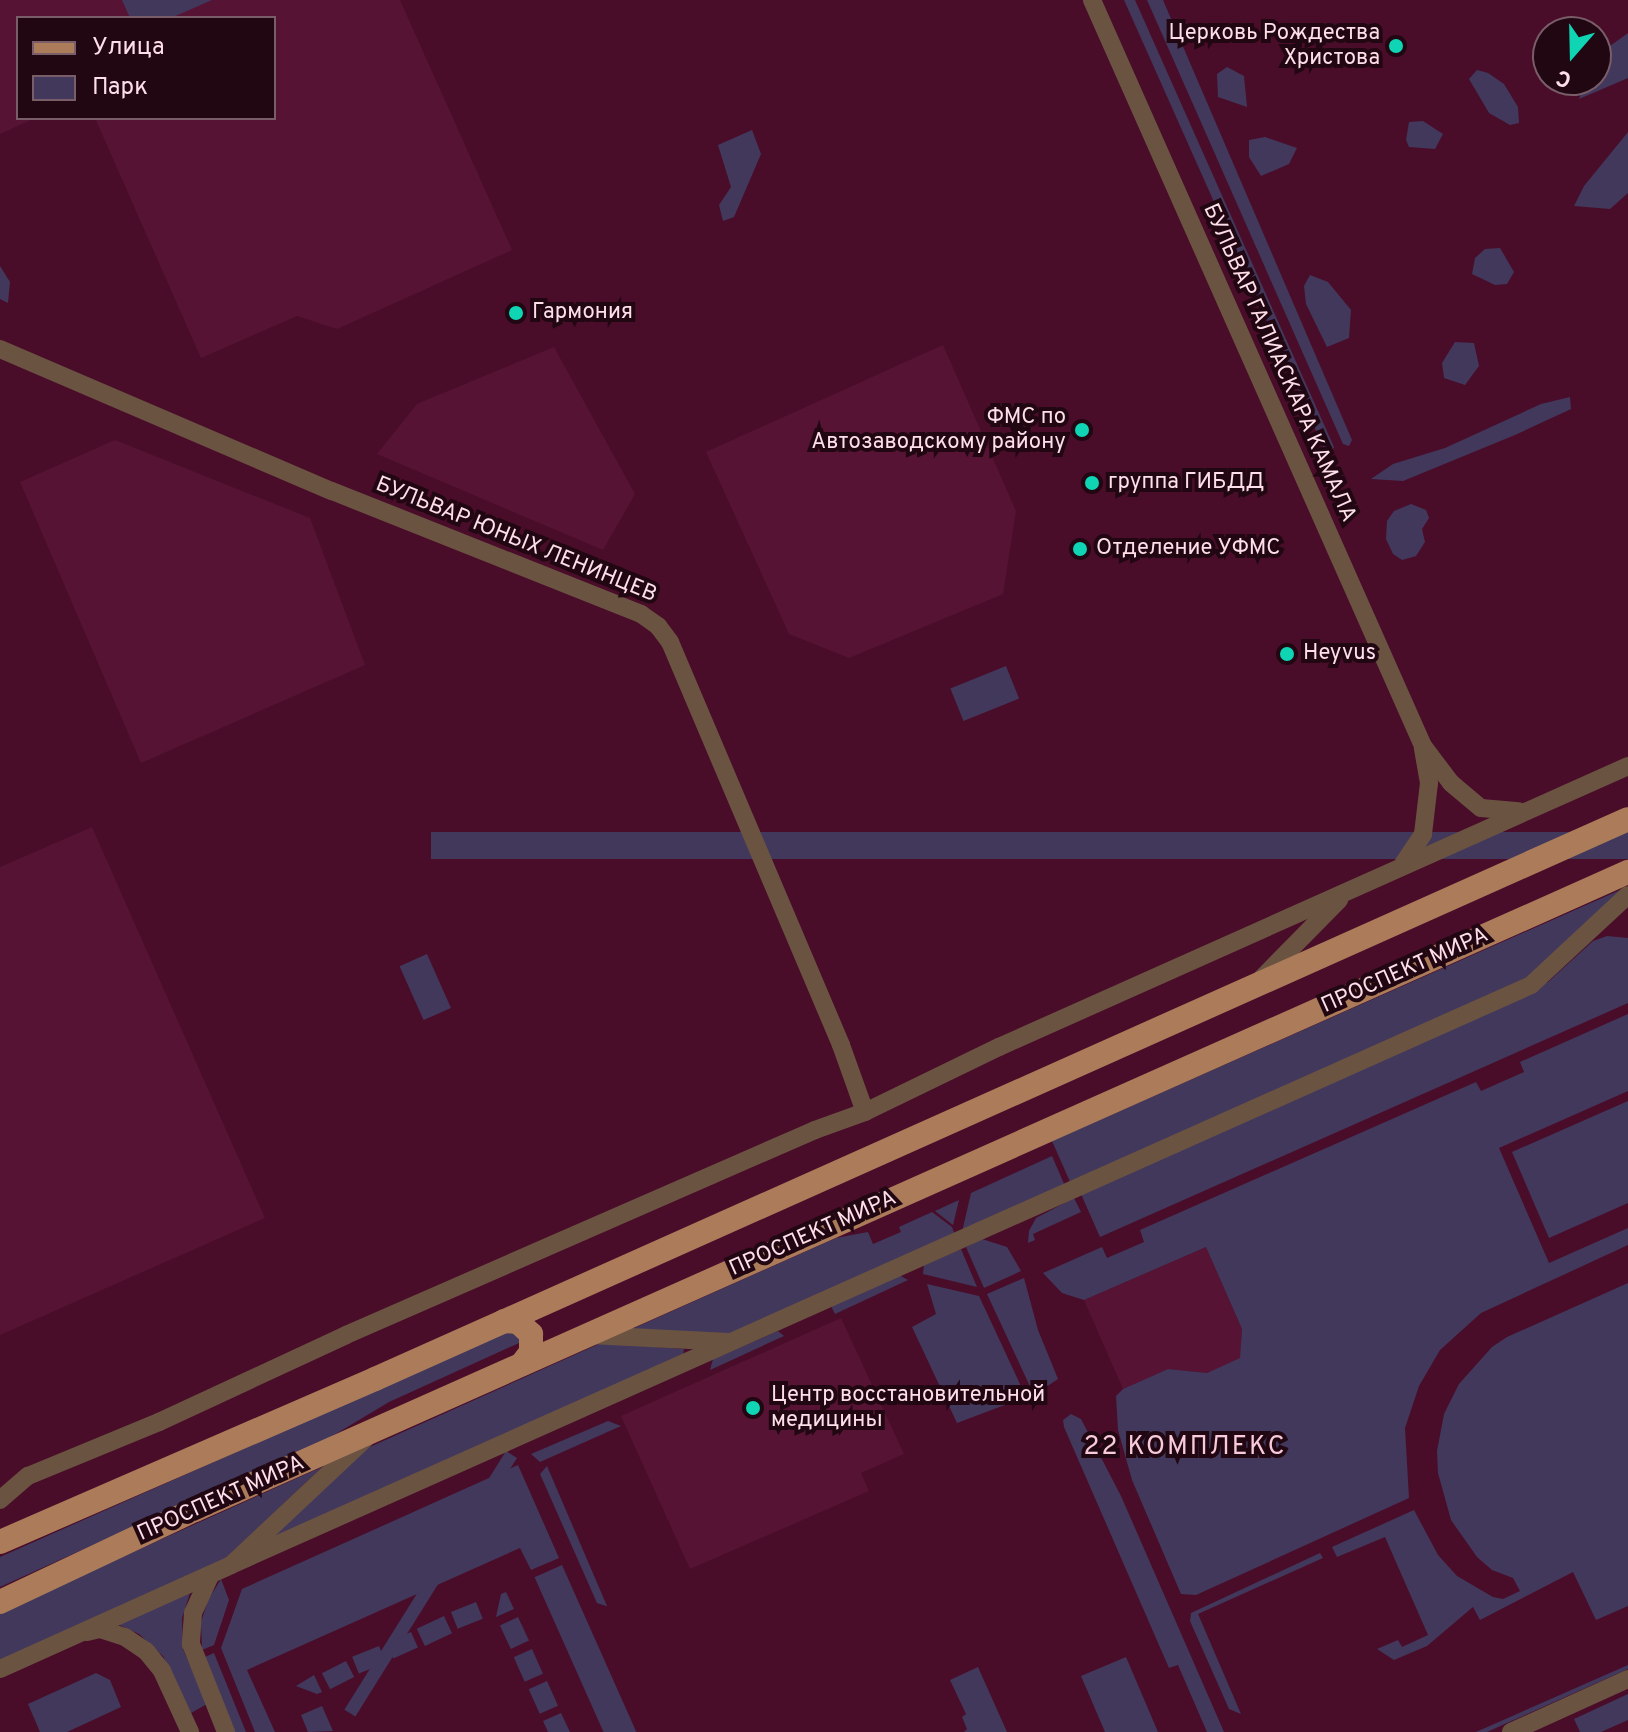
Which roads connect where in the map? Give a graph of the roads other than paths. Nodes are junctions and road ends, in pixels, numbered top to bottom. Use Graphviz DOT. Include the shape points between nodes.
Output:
graph roads {
  1 [pos="1092,0"];
  2 [pos="0,349"];
  3 [pos="1423,746"];
  4 [pos="1628,766"];
  5 [pos="1526,811"];
  6 [pos="1628,819"];
  7 [pos="1402,865"];
  8 [pos="1628,872"];
  9 [pos="1347,892"];
  10 [pos="1628,895"];
  11 [pos="1255,986"];
  12 [pos="865,1112"];
  13 [pos="504,1321"];
  14 [pos="588,1335"];
  15 [pos="733,1343"];
  16 [pos="522,1364"];
  17 [pos="375,1430"];
  18 [pos="0,1500"];
  19 [pos="0,1542"];
  20 [pos="231,1565"];
  21 [pos="210,1576"];
  22 [pos="0,1602"];
  23 [pos="73,1634"];
  24 [pos="0,1669"];
  25 [pos="1628,1679"];
  26 [pos="224,1727"];
  27 [pos="190,1732"];
  28 [pos="1511,1732"];
  1 -- 3 [label="street, БУЛЬВАР ГАЛИАСКАРА КАМАЛА"];
  2 -- 12 [label="street, БУЛЬВАР ЮНЫХ ЛЕНИНЦЕВ" via="332,491 641,614 658,626 670,642"];
  3 -- 5 [label="street" via="1451,783 1481,808"];
  3 -- 7 [label="street" via="1429,783 1423,834"];
  4 -- 5 [label="street"];
  5 -- 7 [label="street"];
  6 -- 11 [label="main road"];
  7 -- 9 [label="street"];
  8 -- 14 [label="main road, ПРОСПЕКТ МИРА"];
  9 -- 11 [label="street"];
  9 -- 12 [label="street"];
  10 -- 15 [label="street" via="1531,985"];
  11 -- 13 [label="main road"];
  12 -- 18 [label="street" via="28,1476"];
  13 -- 16 [label="main road" via="518,1322 531,1334 531,1352"];
  13 -- 19 [label="main road"];
  14 -- 15 [label="street"];
  14 -- 16 [label="main road, ПРОСПЕКТ МИРА"];
  15 -- 20 [label="street"];
  16 -- 17 [label="main road, ПРОСПЕКТ МИРА"];
  17 -- 20 [label="street"];
  17 -- 22 [label="main road, ПРОСПЕКТ МИРА"];
  20 -- 21 [label="street"];
  21 -- 23 [label="street"];
  21 -- 26 [label="street" via="193,1613 191,1644"];
  23 -- 24 [label="street"];
  23 -- 27 [label="street" via="100,1629 146,1651 162,1671"];
  25 -- 28 [label="street"];
  26 -- 27 [label="street" via="204,1716"];
}
